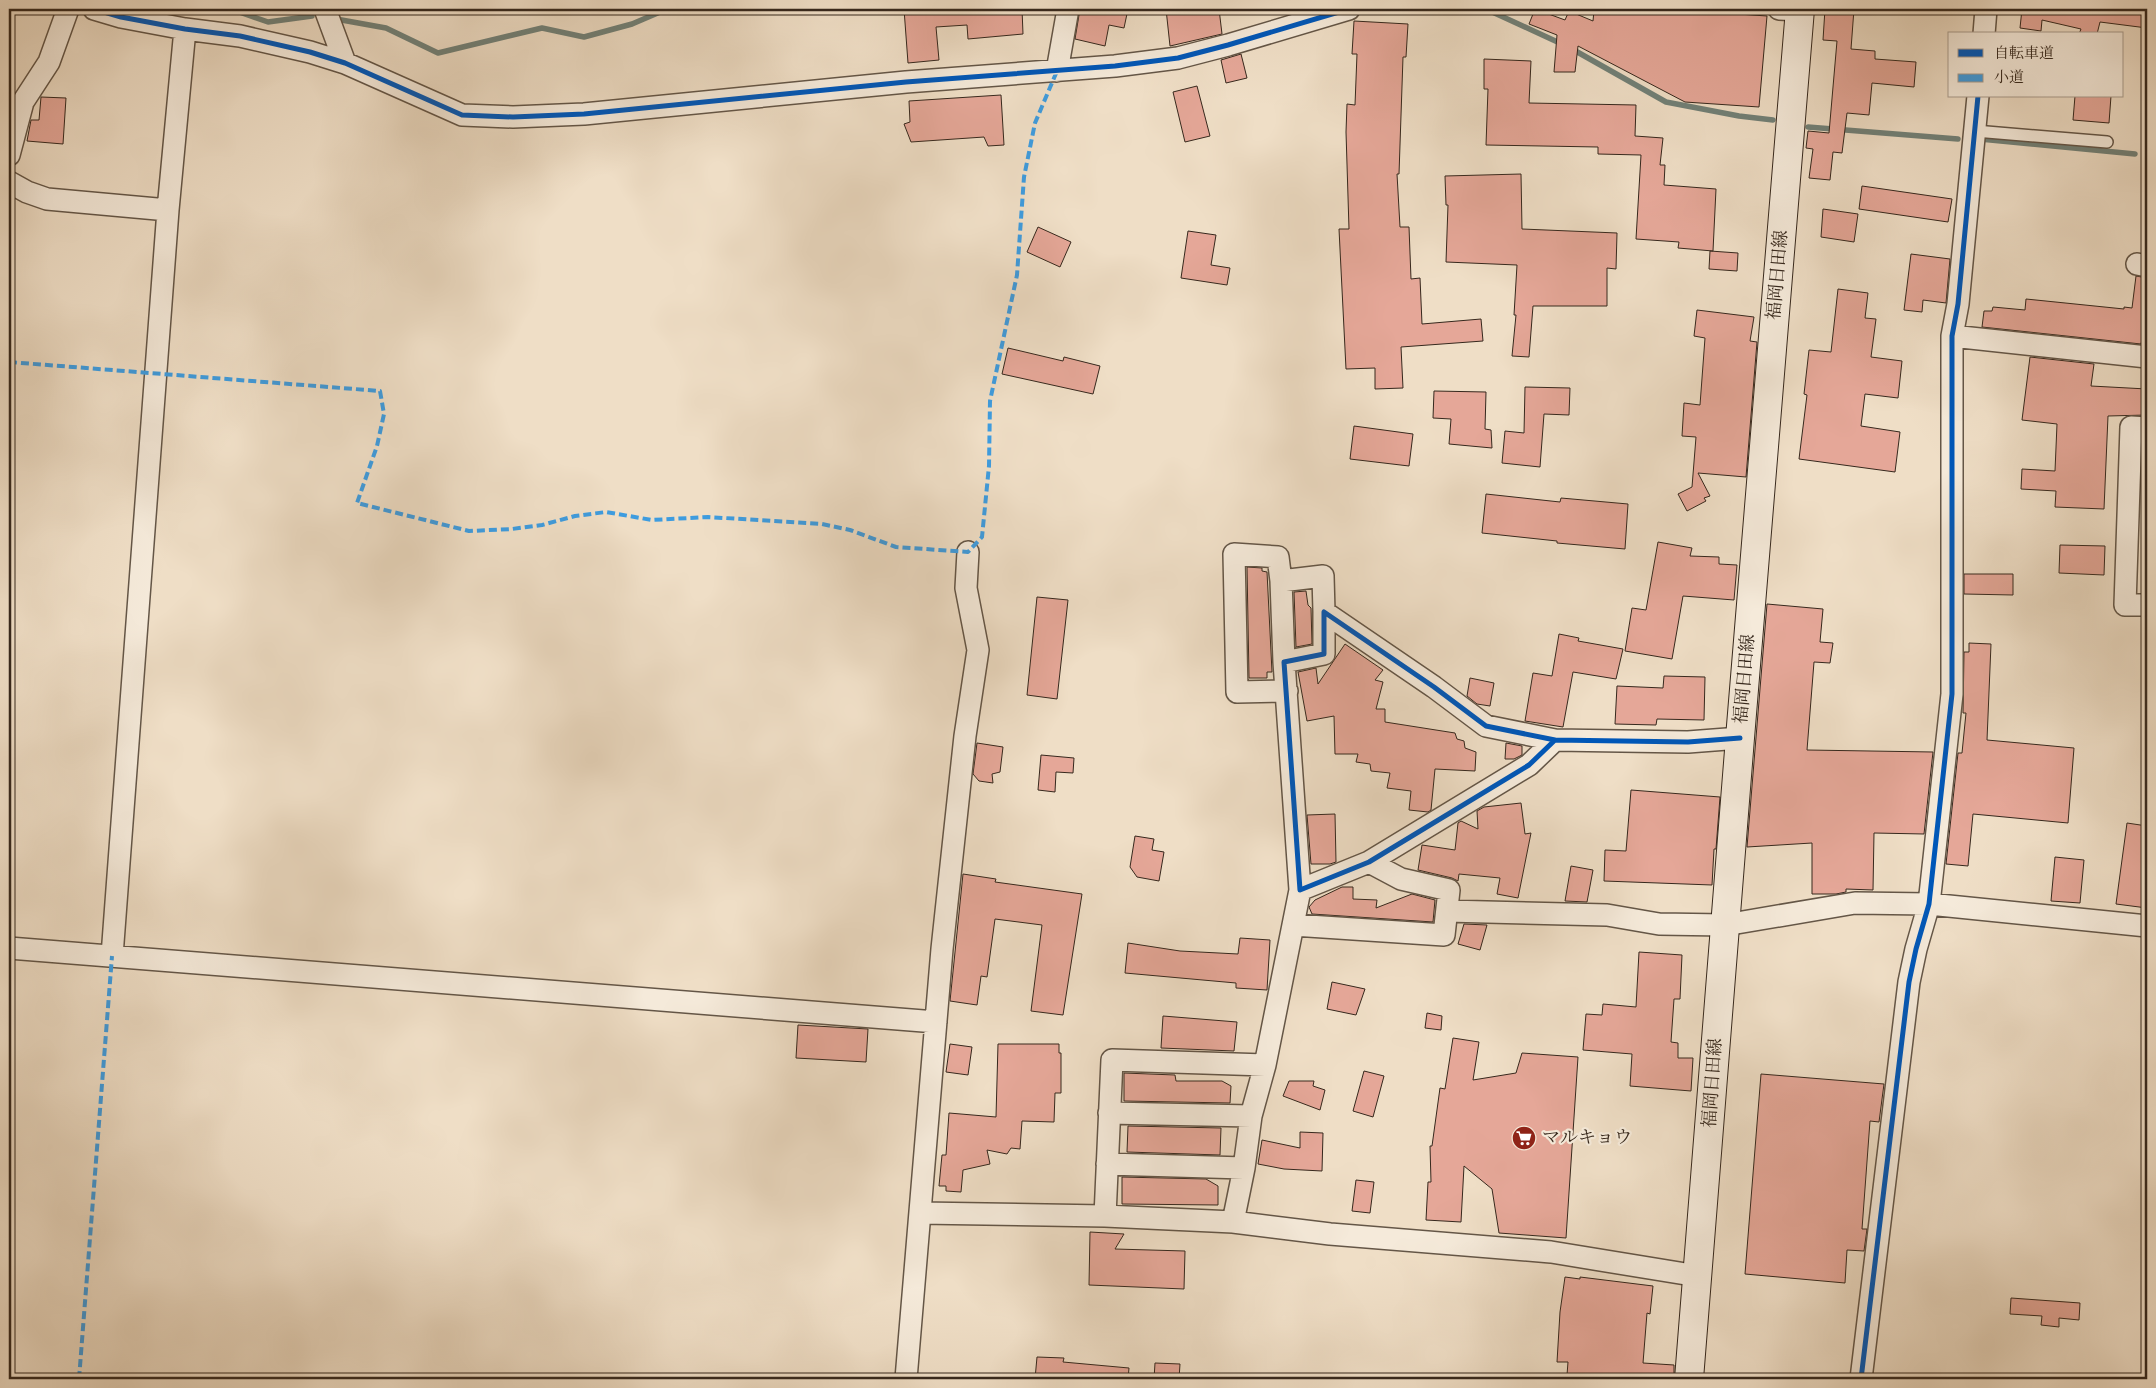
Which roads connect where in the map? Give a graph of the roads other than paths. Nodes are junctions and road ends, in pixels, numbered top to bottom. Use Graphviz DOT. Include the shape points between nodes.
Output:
graph roads {
  1 [pos="68,9"];
  2 [pos="94,9"];
  3 [pos="325,9"];
  4 [pos="1068,9"];
  5 [pos="1348,9"];
  6 [pos="1793,9"];
  7 [pos="1986,9"];
  8 [pos="186,29"];
  9 [pos="1984,32"];
  10 [pos="346,63"];
  11 [pos="1057,71"];
  12 [pos="1978,98"];
  13 [pos="1975,131"];
  14 [pos="2107,142"];
  15 [pos="9,155"];
  16 [pos="9,182"];
  17 [pos="168,210"];
  18 [pos="1952,336"];
  19 [pos="2147,357"];
  20 [pos="2147,428"];
  21 [pos="968,552"];
  22 [pos="1281,581"];
  23 [pos="2147,605"];
  24 [pos="1324,612"];
  25 [pos="1284,662"];
  26 [pos="1287,691"];
  27 [pos="1740,738"];
  28 [pos="1555,740"];
  29 [pos="1369,862"];
  30 [pos="1300,890"];
  31 [pos="1929,904"];
  32 [pos="1447,911"];
  33 [pos="1293,925"];
  34 [pos="1725,925"];
  35 [pos="2147,926"];
  36 [pos="9,948"];
  37 [pos="112,956"];
  38 [pos="936,1022"];
  39 [pos="1265,1065"];
  40 [pos="1109,1113"];
  41 [pos="1250,1116"];
  42 [pos="1107,1164"];
  43 [pos="1244,1168"];
  44 [pos="920,1213"];
  45 [pos="1105,1216"];
  46 [pos="1233,1222"];
  47 [pos="1698,1276"];
  48 [pos="906,1379"];
  49 [pos="1690,1379"];
  50 [pos="1861,1379"];
  1 -- 15 [label="street" via="50,62 23,102"];
  2 -- 8 [label="street"];
  3 -- 10 [label="street"];
  4 -- 11 [label="street"];
  5 -- 11 [label="street" via="1178,58"];
  6 -- 27 [label="main road, 福岡日田線"];
  7 -- 9 [label="street"];
  8 -- 10 [label="street" via="278,44"];
  8 -- 17 [label="street"];
  10 -- 11 [label="street" via="462,114 513,117 584,114 906,82"];
  12 -- 13 [label="street"];
  13 -- 14 [label="lane"];
  13 -- 18 [label="street"];
  16 -- 17 [label="street" via="47,199"];
  17 -- 37 [label="street"];
  18 -- 19 [label="street"];
  18 -- 31 [label="street" via="1952,694"];
  20 -- 23 [label="street" via="2132,427 2125,605"];
  21 -- 38 [label="street" via="966,588 978,650 951,860"];
  22 -- 24 [label="street" via="1323,576"];
  22 -- 25 [label="street"];
  22 -- 26 [label="street" via="1278,557 1234,554 1237,692"];
  24 -- 25 [label="street" via="1324,654"];
  24 -- 28 [label="street" via="1486,726"];
  25 -- 26 [label="street"];
  26 -- 30 [label="street"];
  27 -- 28 [label="street" via="1688,742"];
  27 -- 34 [label="main road, 福岡日田線"];
  28 -- 29 [label="street" via="1529,765"];
  29 -- 30 [label="street"];
  29 -- 32 [label="street" via="1401,879 1449,890"];
  30 -- 33 [label="street"];
  31 -- 34 [label="street" via="1856,903"];
  31 -- 35 [label="street"];
  31 -- 50 [label="street" via="1910,982"];
  32 -- 33 [label="street" via="1444,935"];
  32 -- 34 [label="street" via="1607,915 1659,924"];
  33 -- 39 [label="street"];
  34 -- 47 [label="main road, 福岡日田線"];
  36 -- 37 [label="street"];
  37 -- 38 [label="street"];
  38 -- 44 [label="street"];
  39 -- 40 [label="street" via="1112,1060"];
  39 -- 41 [label="street"];
  40 -- 41 [label="street"];
  40 -- 42 [label="street"];
  41 -- 43 [label="street"];
  42 -- 43 [label="street"];
  42 -- 45 [label="street"];
  43 -- 46 [label="street"];
  44 -- 45 [label="street"];
  44 -- 48 [label="street"];
  45 -- 46 [label="street"];
  46 -- 47 [label="street" via="1330,1234 1551,1252"];
  47 -- 49 [label="main road, 福岡日田線"];
}
